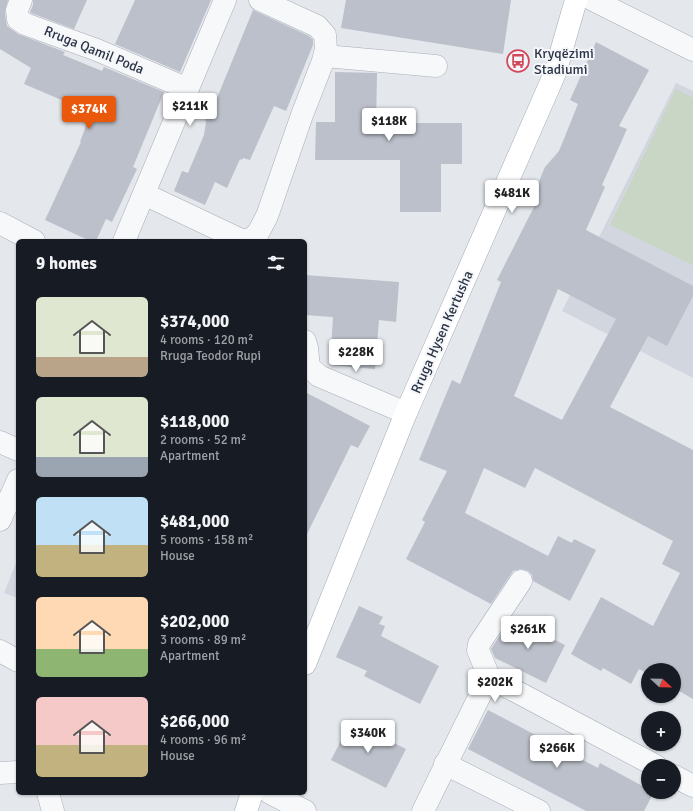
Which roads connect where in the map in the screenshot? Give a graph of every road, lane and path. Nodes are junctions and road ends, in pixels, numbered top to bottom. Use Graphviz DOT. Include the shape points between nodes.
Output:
graph roads {
  1 [pos="21,0"];
  2 [pos="225,0"];
  3 [pos="260,0"];
  4 [pos="576,0"];
  5 [pos="592,0"];
  6 [pos="693,50"];
  7 [pos="324,56"];
  8 [pos="436,66"];
  9 [pos="188,89"];
  10 [pos="144,194"];
  11 [pos="0,223"];
  12 [pos="30,239"];
  13 [pos="125,239"];
  14 [pos="239,239"];
  15 [pos="251,239"];
  16 [pos="307,348"];
  17 [pos="406,413"];
  18 [pos="0,442"];
  19 [pos="16,449"];
  20 [pos="16,484"];
  21 [pos="0,520"];
  22 [pos="521,581"];
  23 [pos="0,651"];
  24 [pos="307,659"];
  25 [pos="16,660"];
  26 [pos="489,677"];
  27 [pos="643,759"];
  28 [pos="445,764"];
  29 [pos="16,772"];
  30 [pos="0,773"];
  31 [pos="681,780"];
  32 [pos="693,786"];
  33 [pos="49,795"];
  34 [pos="251,795"];
  35 [pos="274,795"];
  36 [pos="53,811"];
  37 [pos="246,811"];
  38 [pos="304,811"];
  39 [pos="423,811"];
  40 [pos="539,811"];
  1 -- 9 [label="street, Rruga Qamil Poda" via="17,10 18,19 25,24 97,50"];
  2 -- 9 [label="street"];
  3 -- 7 [label="street" via="317,26 325,35"];
  4 -- 17 [label="main road, Rruga Hysen Kertusha" via="555,72"];
  5 -- 6 [label="street"];
  7 -- 8 [label="street"];
  7 -- 15 [label="street" via="267,216 258,234"];
  9 -- 10 [label="street"];
  10 -- 13 [label="street"];
  10 -- 14 [label="street"];
  11 -- 12 [label="street"];
  16 -- 17 [label="street" via="309,367 319,376"];
  17 -- 24 [label="main road, Rruga Hysen Kertusha"];
  18 -- 19 [label="street"];
  20 -- 21 [label="street"];
  22 -- 26 [label="street" via="479,644 478,650"];
  23 -- 25 [label="street"];
  26 -- 27 [label="street"];
  26 -- 28 [label="street"];
  28 -- 39 [label="street"];
  28 -- 40 [label="street"];
  29 -- 30 [label="street"];
  31 -- 32 [label="street"];
  33 -- 36 [label="street"];
  34 -- 37 [label="main road"];
  35 -- 38 [label="street"];
}
